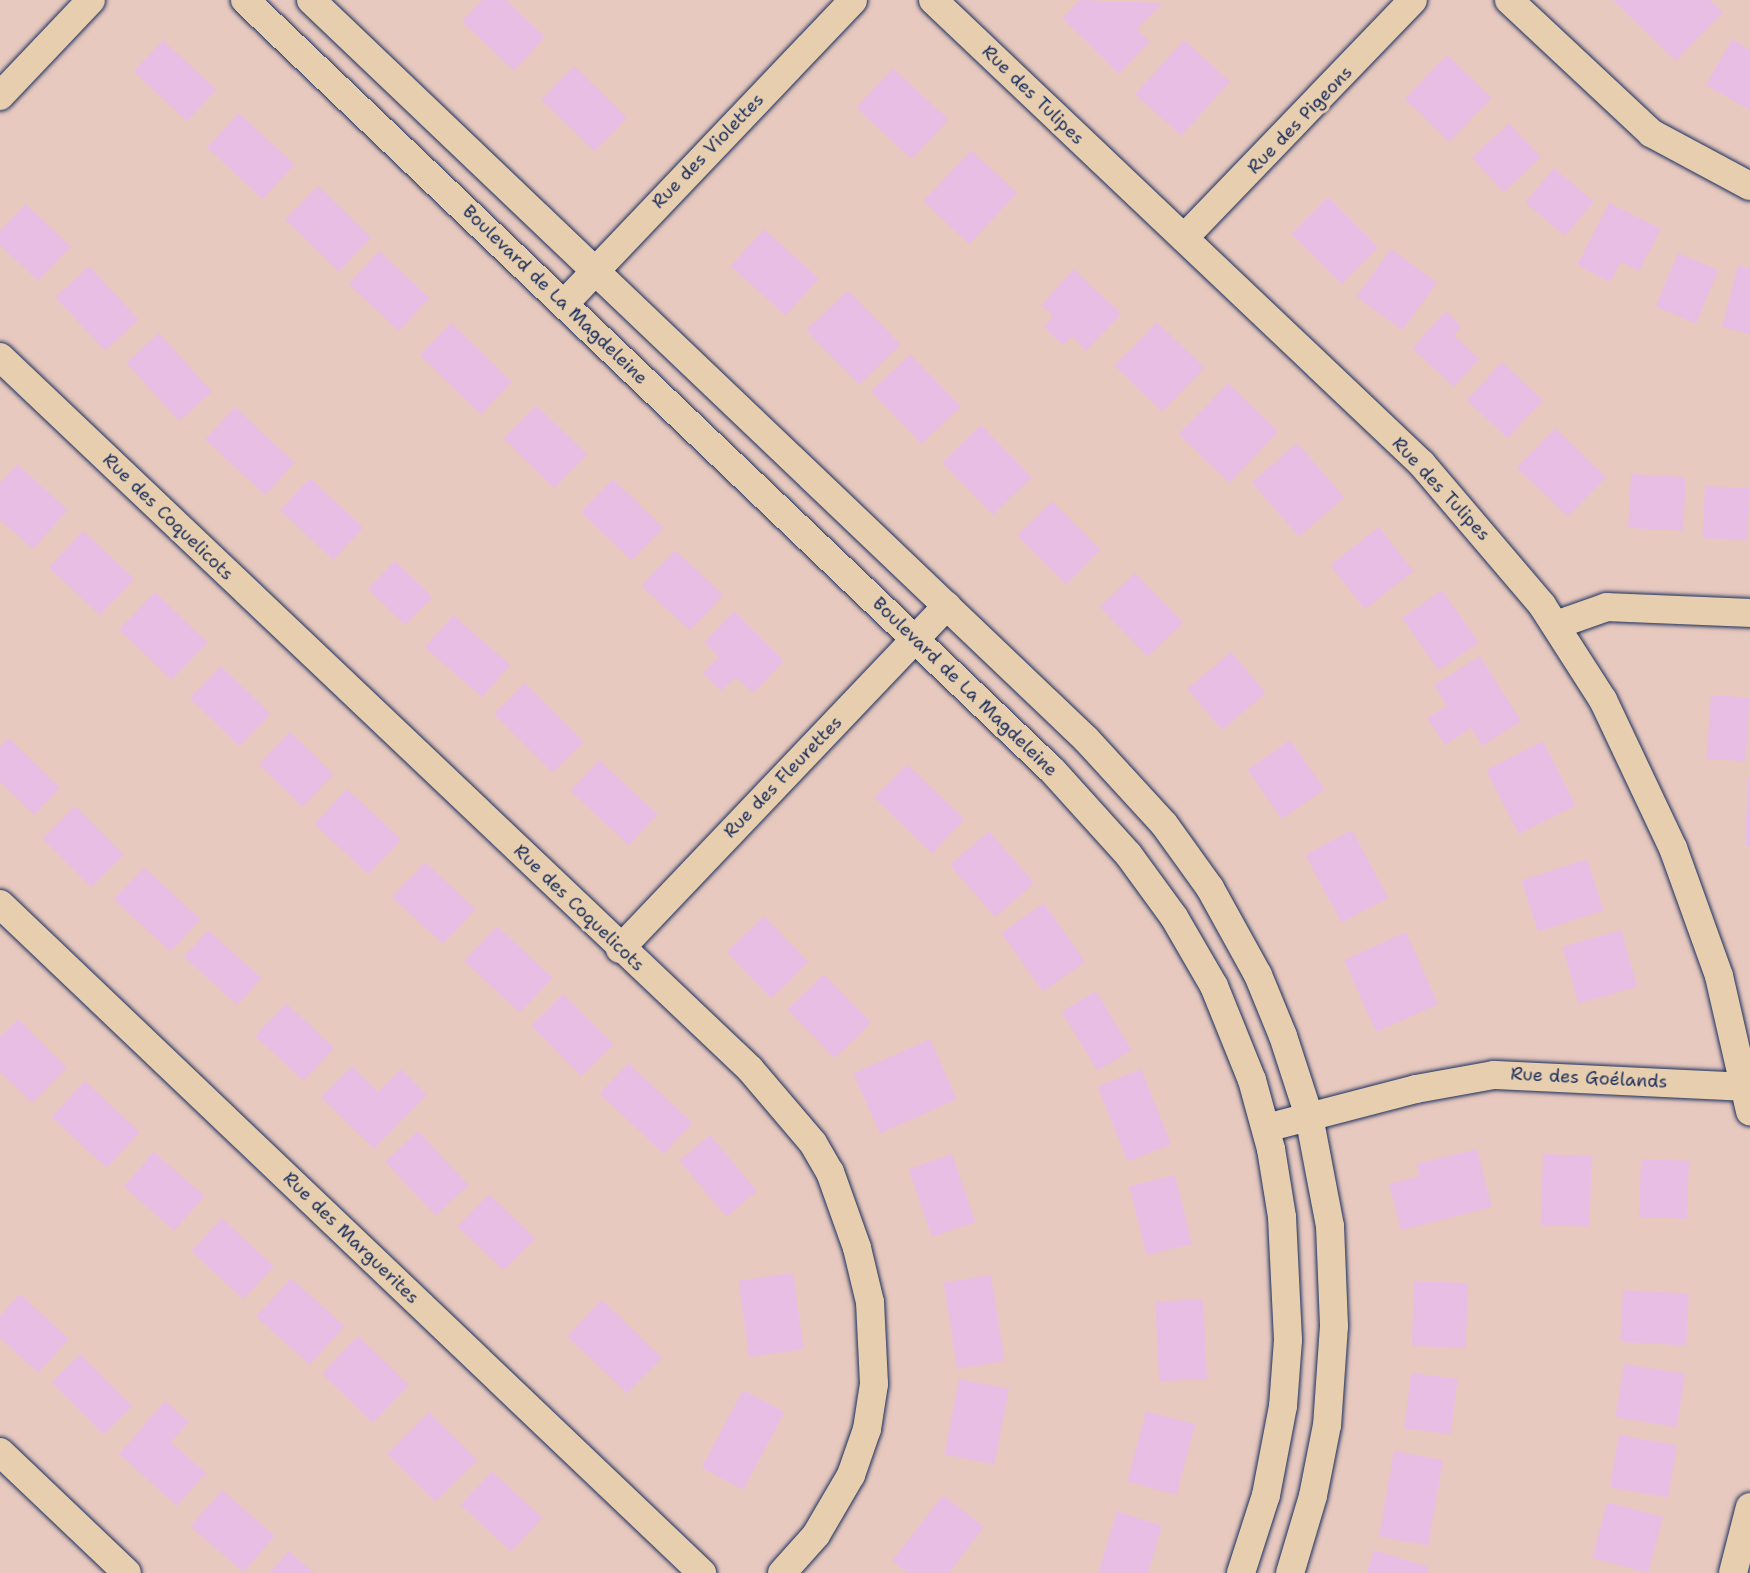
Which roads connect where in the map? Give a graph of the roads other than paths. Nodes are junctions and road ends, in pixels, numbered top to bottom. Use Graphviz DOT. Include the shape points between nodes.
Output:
graph roads {
  1 [pos="91,0"];
  2 [pos="245,0"];
  3 [pos="311,0"];
  4 [pos="852,0"];
  5 [pos="933,0"];
  6 [pos="1413,0"];
  7 [pos="1510,0"];
  8 [pos="0,96"];
  9 [pos="1750,186"];
  10 [pos="1184,238"];
  11 [pos="593,271"];
  12 [pos="565,303"];
  13 [pos="0,357"];
  14 [pos="947,606"];
  15 [pos="1750,613"];
  16 [pos="1556,625"];
  17 [pos="915,640"];
  18 [pos="0,904"];
  19 [pos="620,948"];
  20 [pos="1748,1095"];
  21 [pos="1309,1116"];
  22 [pos="1266,1128"];
  23 [pos="0,1452"];
  24 [pos="1750,1507"];
  25 [pos="127,1573"];
  26 [pos="702,1573"];
  27 [pos="782,1573"];
  28 [pos="1241,1573"];
  29 [pos="1290,1573"];
  30 [pos="1733,1573"];
  1 -- 8 [label="street"];
  2 -- 12 [label="street, Boulevard de La Magdeleine"];
  3 -- 11 [label="street"];
  4 -- 11 [label="street, Rue des Violettes"];
  5 -- 10 [label="street, Rue des Tulipes"];
  6 -- 10 [label="street, Rue des Pigeons"];
  7 -- 9 [label="street" via="1651,133"];
  10 -- 16 [label="street, Rue des Tulipes" via="1422,464"];
  11 -- 12 [label="street, Rue des Violettes"];
  11 -- 14 [label="street"];
  12 -- 17 [label="street, Boulevard de La Magdeleine"];
  13 -- 19 [label="street, Rue des Coquelicots"];
  14 -- 17 [label="street, Rue des Fleurettes"];
  14 -- 21 [label="street" via="1111,764 1188,856 1258,975"];
  15 -- 16 [label="street" via="1606,607"];
  16 -- 20 [label="street, Rue des Tulipes" via="1603,700 1673,848 1719,976"];
  17 -- 19 [label="street, Rue des Fleurettes"];
  17 -- 22 [label="street, Boulevard de La Magdeleine" via="1076,795 1153,886 1214,986"];
  18 -- 26 [label="street, Rue des Marguerites"];
  19 -- 27 [label="street, Rue des Coquelicots" via="750,1069 793,1116 830,1172 857,1248 874,1343 867,1429 852,1475 832,1511"];
  20 -- 21 [label="street, Rue des Goélands" via="1494,1075"];
  21 -- 22 [label="street, Rue des Goélands"];
  21 -- 29 [label="street" via="1330,1226 1334,1353 1321,1460"];
  22 -- 28 [label="street, Boulevard de La Magdeleine" via="1285,1243 1287,1374 1273,1467"];
  23 -- 25 [label="street"];
  24 -- 30 [label="street"];
}
